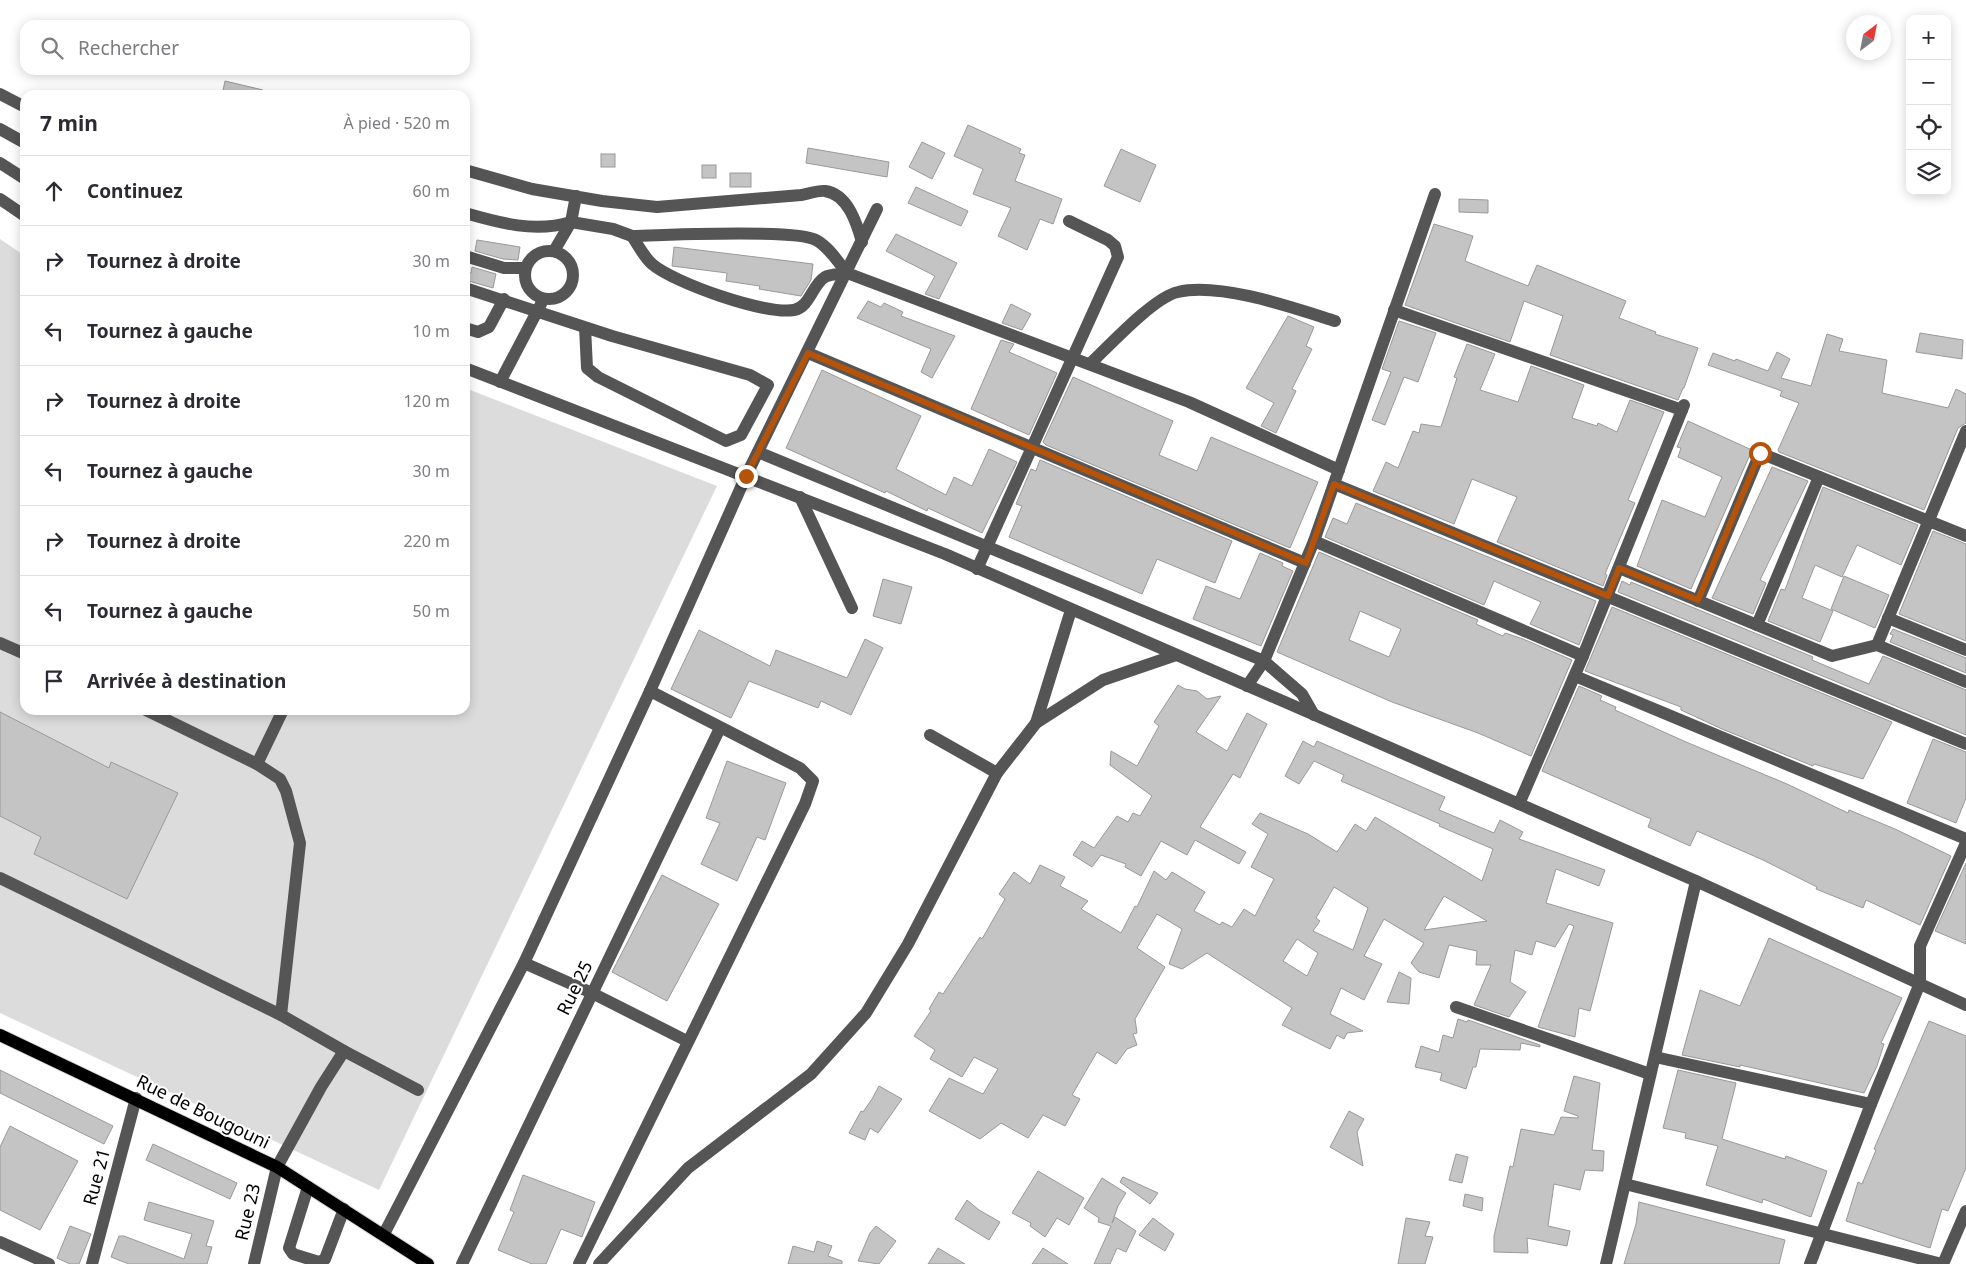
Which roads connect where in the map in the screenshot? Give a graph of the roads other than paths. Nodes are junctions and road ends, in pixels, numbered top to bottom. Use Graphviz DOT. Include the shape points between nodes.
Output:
graph roads {
  1 [pos="0,94"];
  2 [pos="20,104"];
  3 [pos="0,129"];
  4 [pos="20,140"];
  5 [pos="0,164"];
  6 [pos="470,171"];
  7 [pos="20,176"];
  8 [pos="1435,194"];
  9 [pos="576,196"];
  10 [pos="0,198"];
  11 [pos="877,209"];
  12 [pos="20,212"];
  13 [pos="470,214"];
  14 [pos="1069,221"];
  15 [pos="571,222"];
  16 [pos="632,236"];
  17 [pos="862,242"];
  18 [pos="554,251"];
  19 [pos="470,258"];
  20 [pos="525,268"];
  21 [pos="848,273"];
  22 [pos="470,290"];
  23 [pos="544,299"];
  24 [pos="504,300"];
  25 [pos="1394,310"];
  26 [pos="537,312"];
  27 [pos="1335,321"];
  28 [pos="585,328"];
  29 [pos="470,330"];
  30 [pos="808,353"];
  31 [pos="1074,358"];
  32 [pos="1090,364"];
  33 [pos="470,370"];
  34 [pos="500,382"];
  35 [pos="768,385"];
  36 [pos="786,395"];
  37 [pos="1966,431"];
  38 [pos="1032,448"];
  39 [pos="758,452"];
  40 [pos="1339,470"];
  41 [pos="746,476"];
  42 [pos="1819,477"];
  43 [pos="1334,484"];
  44 [pos="800,497"];
  45 [pos="1929,521"];
  46 [pos="1966,536"];
  47 [pos="1314,541"];
  48 [pos="988,546"];
  49 [pos="1306,563"];
  50 [pos="1619,568"];
  51 [pos="978,569"];
  52 [pos="1608,596"];
  53 [pos="1698,600"];
  54 [pos="852,608"];
  55 [pos="1071,610"];
  56 [pos="1888,618"];
  57 [pos="1756,625"];
  58 [pos="0,643"];
  59 [pos="1877,645"];
  60 [pos="1966,650"];
  61 [pos="20,652"];
  62 [pos="1176,655"];
  63 [pos="1583,656"];
  64 [pos="1264,662"];
  65 [pos="1575,676"];
  66 [pos="1966,682"];
  67 [pos="1247,686"];
  68 [pos="650,691"];
  69 [pos="156,715"];
  70 [pos="281,715"];
  71 [pos="1314,715"];
  72 [pos="1036,723"];
  73 [pos="720,728"];
  74 [pos="930,735"];
  75 [pos="1966,744"];
  76 [pos="257,764"];
  77 [pos="998,773"];
  78 [pos="1519,804"];
  79 [pos="1966,839"];
  80 [pos="1966,843"];
  81 [pos="0,878"];
  82 [pos="1696,881"];
  83 [pos="524,963"];
  84 [pos="1920,983"];
  85 [pos="592,992"];
  86 [pos="1966,1004"];
  87 [pos="1456,1007"];
  88 [pos="281,1015"];
  89 [pos="0,1035"];
  90 [pos="687,1041"];
  91 [pos="344,1051"];
  92 [pos="1655,1057"];
  93 [pos="1650,1074"];
  94 [pos="418,1090"];
  95 [pos="136,1098"];
  96 [pos="1871,1104"];
  97 [pos="277,1167"];
  98 [pos="1625,1184"];
  99 [pos="308,1187"];
  100 [pos="344,1209"];
  101 [pos="1966,1211"];
  102 [pos="1820,1233"];
  103 [pos="384,1234"];
  104 [pos="0,1242"];
  105 [pos="49,1264"];
  106 [pos="92,1264"];
  107 [pos="254,1264"];
  108 [pos="428,1264"];
  109 [pos="462,1264"];
  110 [pos="579,1264"];
  111 [pos="599,1264"];
  112 [pos="1606,1264"];
  113 [pos="1810,1264"];
  114 [pos="1942,1264"];
  1 -- 2 [label="street"];
  3 -- 4 [label="street"];
  5 -- 7 [label="street"];
  6 -- 9 [label="street" via="532,189"];
  8 -- 25 [label="street"];
  9 -- 15 [label="street"];
  9 -- 17 [label="street" via="657,207 825,191 840,199 854,215"];
  10 -- 12 [label="street"];
  11 -- 17 [label="street"];
  13 -- 15 [label="street" via="510,226 556,226"];
  14 -- 31 [label="street" via="1108,240 1115,246 1118,257"];
  15 -- 16 [label="street" via="613,228"];
  15 -- 18 [label="street"];
  16 -- 21 [label="street" via="787,235 815,239"];
  16 -- 21 [label="street" via="651,264 663,271 708,293 761,307 794,310 804,304 826,276"];
  17 -- 21 [label="street"];
  18 -- 20 [label="street" via="536,253"];
  18 -- 23 [label="street" via="569,260 573,281 559,297"];
  19 -- 20 [label="street" via="504,268"];
  20 -- 23 [label="street" via="527,285"];
  21 -- 30 [label="street"];
  21 -- 31 [label="street"];
  22 -- 24 [label="street"];
  23 -- 26 [label="street"];
  24 -- 26 [label="street"];
  24 -- 29 [label="street" via="489,327 478,332"];
  25 -- 40 [label="street"];
  25 -- 50 [label="street" via="1683,407"];
  26 -- 28 [label="street"];
  26 -- 34 [label="street"];
  27 -- 32 [label="street" via="1288,306 1214,290 1178,292 1158,302"];
  28 -- 35 [label="street" via="750,375"];
  28 -- 35 [label="street" via="588,368 726,441 741,435"];
  30 -- 36 [label="street"];
  30 -- 38 [label="street"];
  31 -- 32 [label="street"];
  31 -- 38 [label="street"];
  32 -- 40 [label="street" via="1189,402"];
  33 -- 34 [label="street"];
  34 -- 41 [label="street"];
  35 -- 36 [label="street"];
  36 -- 39 [label="street"];
  37 -- 45 [label="street"];
  38 -- 48 [label="street"];
  38 -- 49 [label="street"];
  39 -- 41 [label="street"];
  39 -- 48 [label="street"];
  40 -- 43 [label="street"];
  41 -- 44 [label="street"];
  41 -- 68 [label="street"];
  42 -- 45 [label="street"];
  42 -- 53 [label="street" via="1760,453"];
  42 -- 57 [label="street"];
  43 -- 47 [label="street"];
  43 -- 52 [label="street"];
  44 -- 51 [label="street"];
  44 -- 54 [label="street"];
  45 -- 46 [label="street"];
  45 -- 56 [label="street"];
  47 -- 49 [label="street"];
  47 -- 63 [label="street"];
  48 -- 51 [label="street"];
  48 -- 64 [label="street"];
  49 -- 64 [label="street"];
  50 -- 52 [label="street"];
  50 -- 53 [label="street"];
  51 -- 55 [label="street"];
  52 -- 63 [label="street"];
  52 -- 75 [label="street"];
  53 -- 57 [label="street"];
  55 -- 62 [label="street"];
  55 -- 72 [label="street"];
  56 -- 59 [label="street"];
  56 -- 60 [label="street"];
  57 -- 59 [label="street" via="1832,656"];
  58 -- 61 [label="street"];
  59 -- 66 [label="street"];
  62 -- 67 [label="street"];
  62 -- 72 [label="street" via="1103,680"];
  63 -- 65 [label="street"];
  64 -- 67 [label="street"];
  64 -- 71 [label="street" via="1302,694"];
  65 -- 78 [label="street"];
  65 -- 79 [label="street"];
  67 -- 71 [label="street"];
  68 -- 73 [label="street"];
  68 -- 83 [label="street"];
  69 -- 76 [label="street"];
  70 -- 76 [label="street"];
  71 -- 78 [label="street"];
  72 -- 77 [label="street"];
  73 -- 85 [label="street, Rue 25"];
  73 -- 90 [label="street" via="800,768 813,781 805,804"];
  74 -- 77 [label="street"];
  76 -- 88 [label="street" via="280,779 286,790 300,843"];
  77 -- 111 [label="street" via="908,944 866,1013 811,1074 688,1168"];
  78 -- 82 [label="street"];
  80 -- 84 [label="street" via="1920,946"];
  81 -- 88 [label="street"];
  82 -- 84 [label="street"];
  82 -- 92 [label="street"];
  83 -- 85 [label="street"];
  83 -- 103 [label="street"];
  84 -- 86 [label="street"];
  84 -- 96 [label="street"];
  85 -- 90 [label="street"];
  85 -- 109 [label="street, Rue 25"];
  87 -- 93 [label="street"];
  88 -- 91 [label="street"];
  89 -- 95 [label="main road, Rue de Bougouni"];
  90 -- 110 [label="street"];
  91 -- 94 [label="street"];
  91 -- 97 [label="street, Rue 23"];
  92 -- 93 [label="street"];
  92 -- 96 [label="street"];
  93 -- 98 [label="street"];
  95 -- 97 [label="main road, Rue de Bougouni"];
  95 -- 106 [label="street, Rue 21"];
  96 -- 102 [label="street"];
  97 -- 99 [label="main road, Rue de Bougouni"];
  97 -- 107 [label="street, Rue 23"];
  98 -- 102 [label="street"];
  98 -- 112 [label="street"];
  99 -- 100 [label="main road, Rue de Bougouni"];
  99 -- 100 [label="street" via="289,1248 294,1254 322,1261"];
  100 -- 103 [label="main road, Rue de Bougouni"];
  101 -- 114 [label="street"];
  102 -- 113 [label="street"];
  102 -- 114 [label="street"];
  103 -- 108 [label="main road, Rue de Bougouni"];
  104 -- 105 [label="street"];
}
